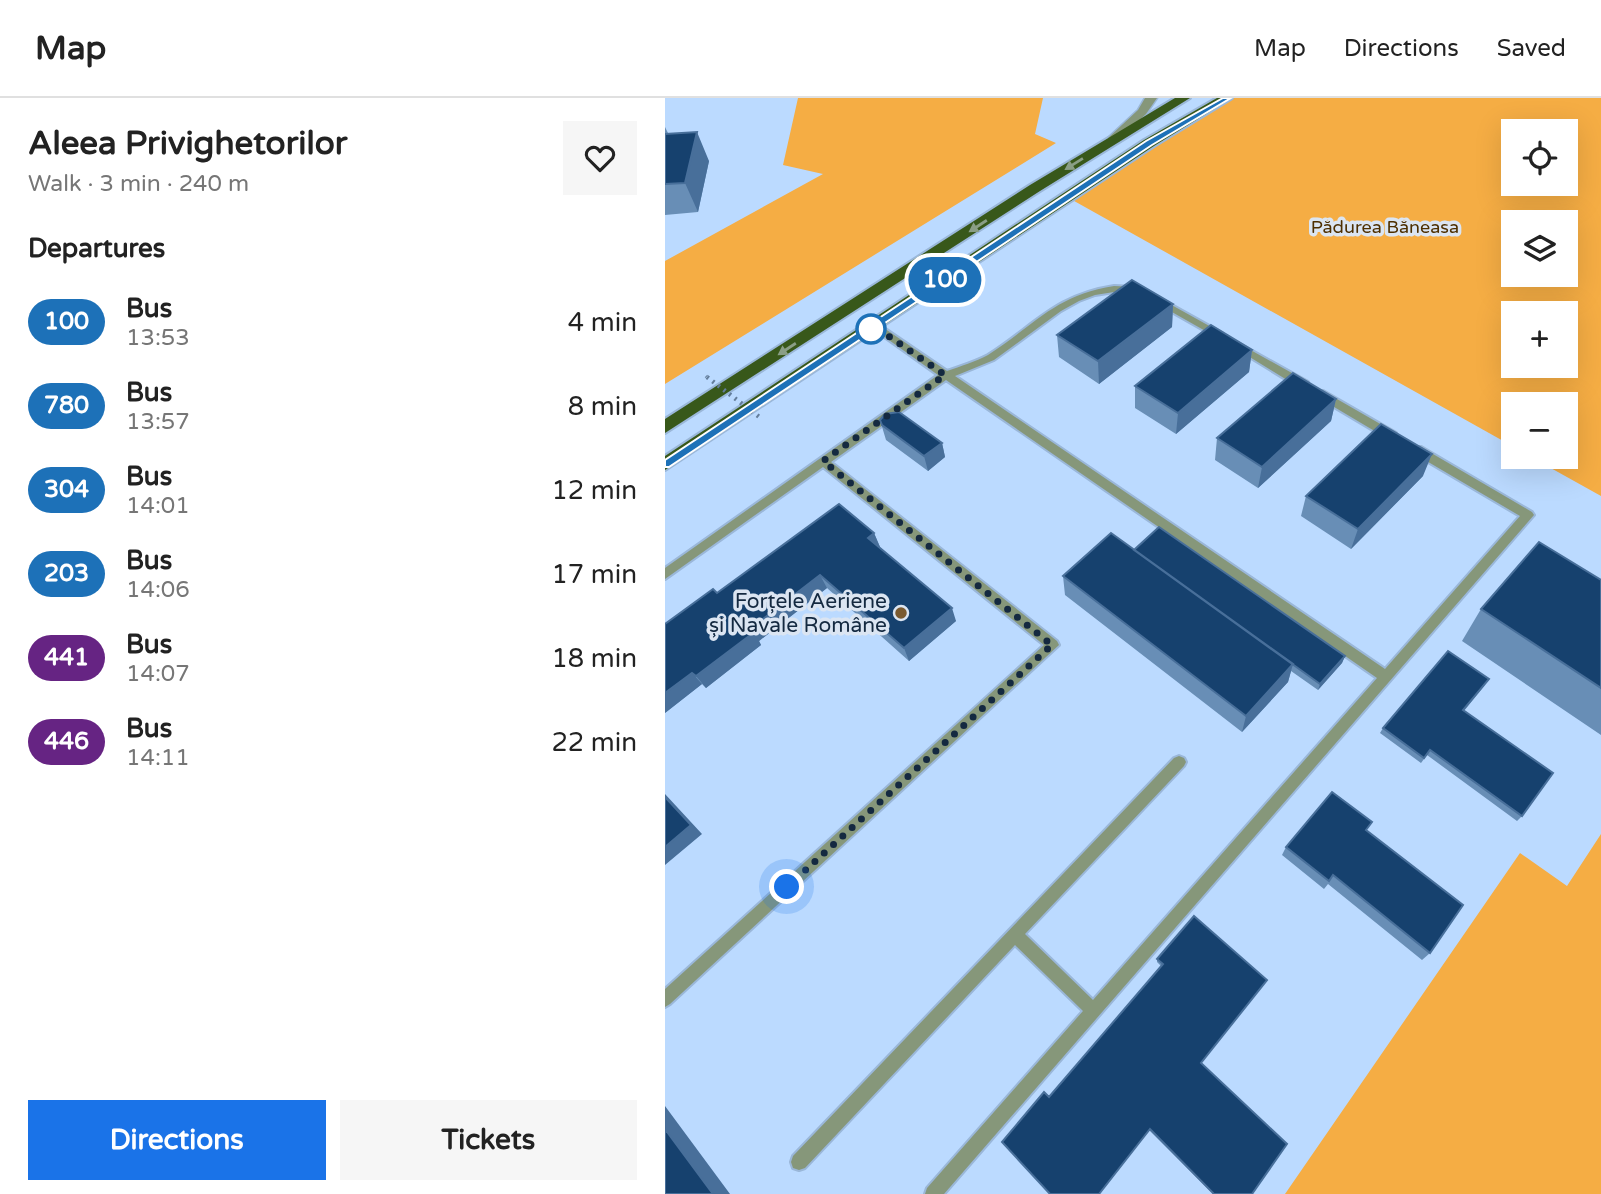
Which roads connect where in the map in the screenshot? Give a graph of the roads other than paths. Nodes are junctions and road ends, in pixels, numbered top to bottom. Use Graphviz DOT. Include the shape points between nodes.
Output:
graph roads {
  1 [pos="1151,98"];
  2 [pos="1184,98"];
  3 [pos="1226,98"];
  4 [pos="1112,140"];
  5 [pos="874,326"];
  6 [pos="945,375"];
  7 [pos="665,427"];
  8 [pos="823,461"];
  9 [pos="665,464"];
  10 [pos="665,574"];
  11 [pos="1386,677"];
  12 [pos="1179,762"];
  13 [pos="1015,934"];
  14 [pos="665,999"];
  15 [pos="1094,1011"];
  16 [pos="799,1161"];
  17 [pos="933,1194"];
  1 -- 4 [label="street"];
  2 -- 4 [label="highway"];
  3 -- 5 [label="highway" via="1149,143"];
  4 -- 7 [label="highway, one-way"];
  5 -- 6 [label="lane"];
  5 -- 9 [label="highway"];
  6 -- 8 [label="lane"];
  6 -- 11 [label="lane"];
  6 -- 11 [label="lane" via="990,358 1081,294 1135,289 1528,515"];
  8 -- 10 [label="lane"];
  8 -- 14 [label="lane" via="1052,645"];
  11 -- 15 [label="lane"];
  12 -- 13 [label="lane"];
  13 -- 15 [label="lane"];
  13 -- 16 [label="lane"];
  15 -- 17 [label="lane"];
}
